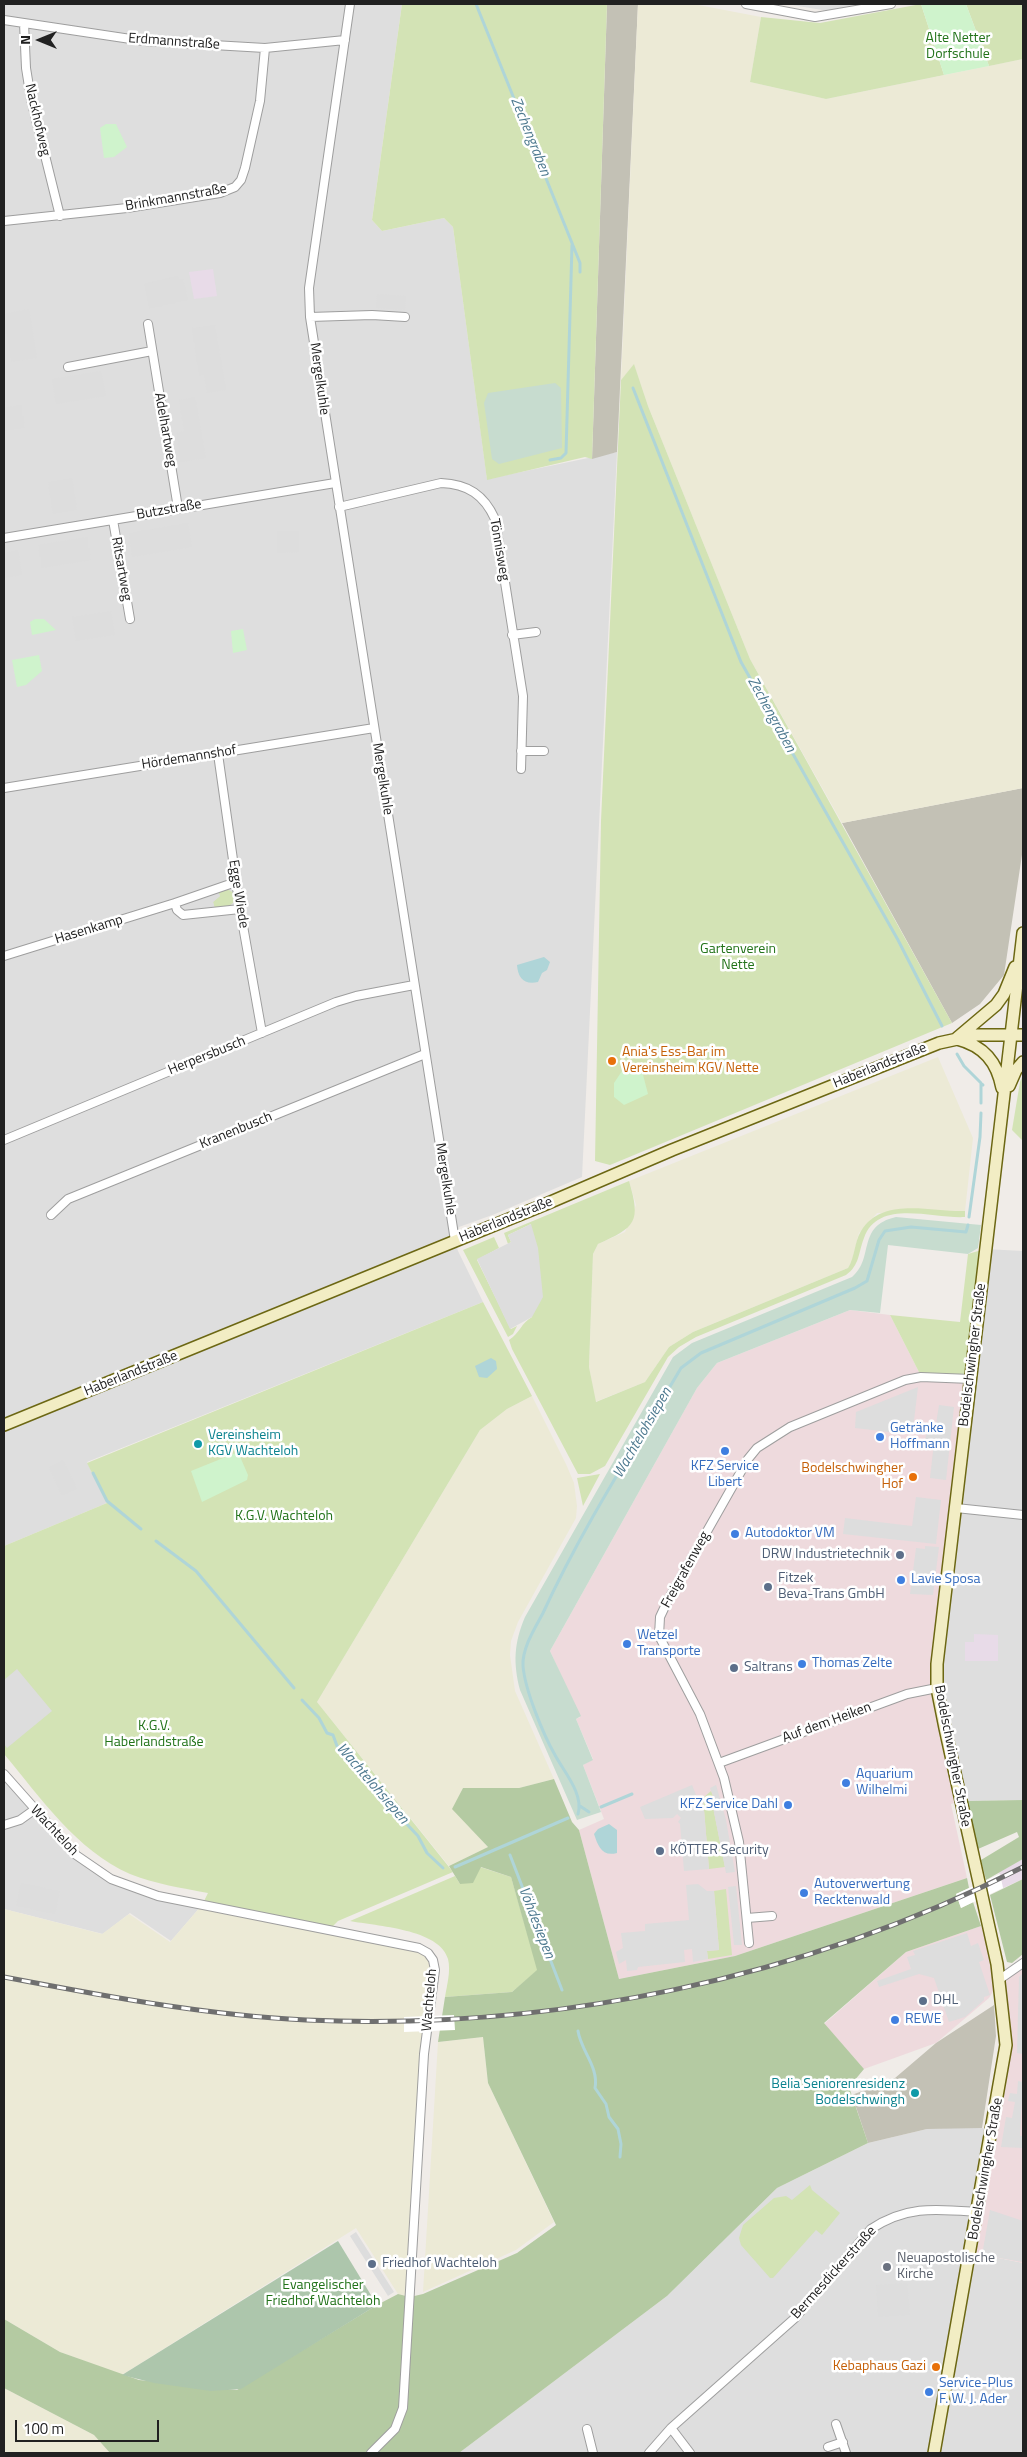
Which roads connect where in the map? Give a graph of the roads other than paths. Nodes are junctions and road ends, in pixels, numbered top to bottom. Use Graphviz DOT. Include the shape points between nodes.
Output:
graph roads {
  1 [pos="350,4"];
  2 [pos="746,4"];
  3 [pos="891,4"];
  4 [pos="4,20"];
  5 [pos="24,23"];
  6 [pos="345,40"];
  7 [pos="265,48"];
  8 [pos="60,216"];
  9 [pos="4,221"];
  10 [pos="405,317"];
  11 [pos="310,318"];
  12 [pos="148,324"];
  13 [pos="152,351"];
  14 [pos="68,367"];
  15 [pos="335,483"];
  16 [pos="339,507"];
  17 [pos="178,508"];
  18 [pos="113,520"];
  19 [pos="4,538"];
  20 [pos="130,619"];
  21 [pos="536,632"];
  22 [pos="512,635"];
  23 [pos="374,728"];
  24 [pos="521,751"];
  25 [pos="544,751"];
  26 [pos="218,754"];
  27 [pos="521,769"];
  28 [pos="4,788"];
  29 [pos="236,882"];
  30 [pos="175,903"];
  31 [pos="240,909"];
  32 [pos="1023,933"];
  33 [pos="4,956"];
  34 [pos="1020,956"];
  35 [pos="1023,978"];
  36 [pos="414,984"];
  37 [pos="262,1033"];
  38 [pos="1017,1034"];
  39 [pos="955,1039"];
  40 [pos="425,1054"];
  41 [pos="1023,1062"];
  42 [pos="1004,1099"];
  43 [pos="4,1140"];
  44 [pos="51,1215"];
  45 [pos="455,1241"];
  46 [pos="971,1379"];
  47 [pos="4,1425"];
  48 [pos="956,1508"];
  49 [pos="1023,1515"];
  50 [pos="938,1688"];
  51 [pos="718,1763"];
  52 [pos="4,1774"];
  53 [pos="34,1810"];
  54 [pos="4,1825"];
  55 [pos="772,1916"];
  56 [pos="747,1918"];
  57 [pos="749,1943"];
  58 [pos="1023,1963"];
  59 [pos="1000,1979"];
  60 [pos="978,2212"];
  61 [pos="671,2428"];
  62 [pos="587,2429"];
  63 [pos="828,2431"];
  64 [pos="843,2442"];
  65 [pos="828,2447"];
  66 [pos="371,2453"];
  67 [pos="593,2453"];
  68 [pos="649,2453"];
  69 [pos="690,2453"];
  70 [pos="846,2453"];
  71 [pos="934,2453"];
  1 -- 6 [label="street, Mergelkuhle"];
  2 -- 3 [label="street" via="815,17"];
  4 -- 5 [label="street, Erdmannstraße"];
  5 -- 7 [label="street, Erdmannstraße" via="144,41"];
  5 -- 8 [label="street, Nackhofweg" via="31,99"];
  6 -- 7 [label="street, Erdmannstraße"];
  6 -- 11 [label="street, Mergelkuhle" via="309,288"];
  7 -- 8 [label="street, Brinkmannstraße" via="260,100 250,147 235,187 220,193"];
  8 -- 9 [label="street, Brinkmannstraße"];
  10 -- 11 [label="street"];
  11 -- 15 [label="street, Mergelkuhle"];
  12 -- 13 [label="street, Adelhartweg"];
  13 -- 14 [label="street"];
  13 -- 17 [label="street, Adelhartweg"];
  15 -- 16 [label="street, Mergelkuhle"];
  15 -- 17 [label="street, Butzstraße"];
  16 -- 22 [label="street, Tönnisweg" via="441,484 456,484 473,490 485,500 495,519"];
  16 -- 23 [label="street, Mergelkuhle"];
  17 -- 18 [label="street, Butzstraße"];
  18 -- 19 [label="street, Butzstraße"];
  18 -- 20 [label="street, Ritsartweg"];
  21 -- 22 [label="street"];
  22 -- 24 [label="street, Tönnisweg" via="523,696"];
  23 -- 26 [label="street, Hördemannshof"];
  23 -- 36 [label="street, Mergelkuhle"];
  24 -- 25 [label="street"];
  24 -- 27 [label="street, Tönnisweg"];
  26 -- 28 [label="street, Hördemannshof"];
  26 -- 29 [label="street, Egge Wiede"];
  29 -- 30 [label="street, Hasenkamp"];
  29 -- 31 [label="street, Egge Wiede"];
  30 -- 31 [label="street" via="183,915"];
  30 -- 33 [label="street, Hasenkamp"];
  31 -- 37 [label="street, Egge Wiede"];
  32 -- 34 [label="street, Bodelschwingher Straße"];
  34 -- 35 [label="street"];
  34 -- 38 [label="street, Bodelschwingher Straße"];
  34 -- 39 [label="street" via="996,1005"];
  36 -- 37 [label="street, Herpersbusch" via="356,996"];
  36 -- 40 [label="street, Mergelkuhle"];
  37 -- 43 [label="street, Herpersbusch"];
  38 -- 39 [label="street, Haberlandstraße" via="976,1034"];
  38 -- 42 [label="street, Bodelschwingher Straße"];
  39 -- 42 [label="street" via="980,1049 994,1062"];
  39 -- 45 [label="street, Haberlandstraße" via="681,1146"];
  40 -- 44 [label="street, Kranenbusch" via="68,1199"];
  40 -- 45 [label="street, Mergelkuhle"];
  41 -- 42 [label="street" via="1016,1070"];
  42 -- 46 [label="street, Bodelschwingher Straße"];
  45 -- 47 [label="street, Haberlandstraße"];
  46 -- 48 [label="street, Bodelschwingher Straße"];
  46 -- 51 [label="street, Freigrafenweg" via="921,1377 905,1380 790,1428 768,1440 748,1459 660,1617 659,1636 700,1714"];
  48 -- 49 [label="street"];
  48 -- 50 [label="street, Bodelschwingher Straße"];
  50 -- 51 [label="street, Auf dem Heiken" via="907,1694"];
  50 -- 59 [label="street, Bodelschwingher Straße" via="964,1823"];
  51 -- 56 [label="street, Freigrafenweg" via="739,1842"];
  52 -- 53 [label="street, Wachteloh"];
  53 -- 54 [label="street" via="20,1820"];
  53 -- 66 [label="street, Wachteloh" via="86,1864 139,1891 419,1948 433,1960 434,1982 424,2054 403,2408 394,2429"];
  55 -- 56 [label="street"];
  56 -- 57 [label="street, Freigrafenweg"];
  58 -- 59 [label="street"];
  59 -- 60 [label="street, Bodelschwingher Straße" via="1006,2026 1005,2062"];
  60 -- 61 [label="street, Bermesdickerstraße" via="918,2210 885,2220 871,2229 795,2318"];
  60 -- 71 [label="street, Bodelschwingher Straße"];
  61 -- 68 [label="street, Bermesdickerstraße"];
  61 -- 69 [label="street"];
  62 -- 67 [label="street"];
  63 -- 64 [label="street" via="837,2426"];
  64 -- 65 [label="street"];
  64 -- 70 [label="street"];
}
